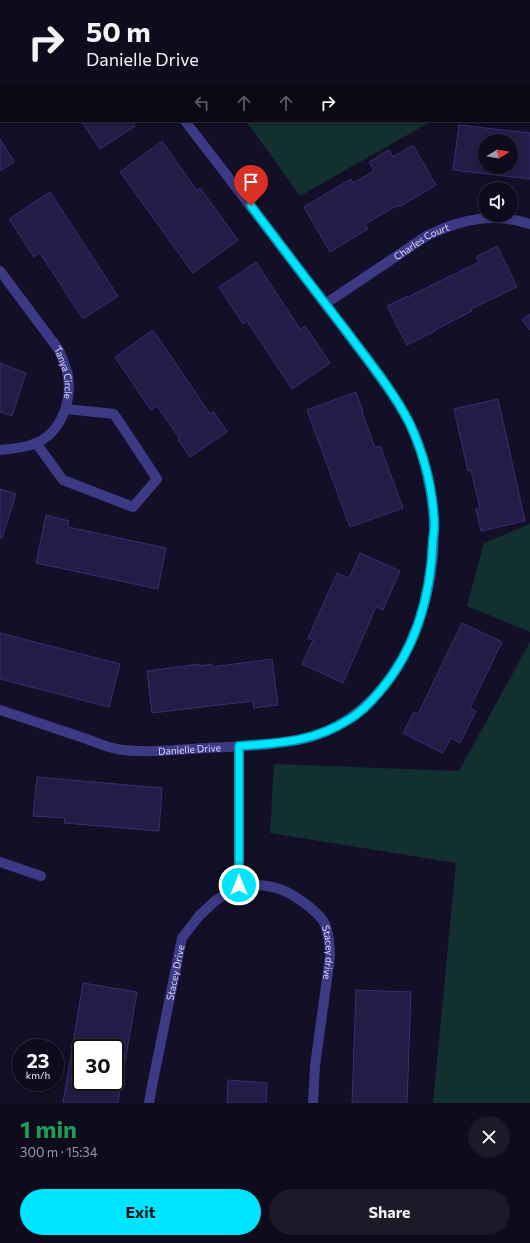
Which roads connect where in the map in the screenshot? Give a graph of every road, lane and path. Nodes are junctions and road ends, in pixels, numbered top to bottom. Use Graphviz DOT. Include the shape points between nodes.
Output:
graph roads {
  1 [pos="186,122"];
  2 [pos="530,224"];
  3 [pos="0,271"];
  4 [pos="325,304"];
  5 [pos="66,409"];
  6 [pos="36,443"];
  7 [pos="0,450"];
  8 [pos="0,710"];
  9 [pos="239,746"];
  10 [pos="0,862"];
  11 [pos="41,876"];
  12 [pos="239,885"];
  13 [pos="149,1103"];
  14 [pos="313,1103"];
  1 -- 4 [label="street, Danielle Drive"];
  2 -- 4 [label="street, Charles Court" via="488,218 446,226 428,235"];
  3 -- 5 [label="street, Tanya Circle" via="59,350 68,377"];
  4 -- 9 [label="street, Danielle Drive" via="398,401 416,440 428,478 434,520 433,560 428,589 406,653 386,684 359,712 310,738"];
  5 -- 6 [label="street, Tanya Circle" via="59,424 48,437"];
  5 -- 6 [label="street" via="114,414 157,479 133,508 63,480"];
  6 -- 7 [label="street, Tanya Circle" via="18,449"];
  8 -- 9 [label="street, Danielle Drive" via="116,749 141,751"];
  9 -- 12 [label="street"];
  10 -- 11 [label="street"];
  12 -- 13 [label="street, Stacey Drive" via="215,901 182,938"];
  12 -- 14 [label="street, Stacey drive" via="277,888 291,894 306,904 326,925 330,957 315,1066"];
}
